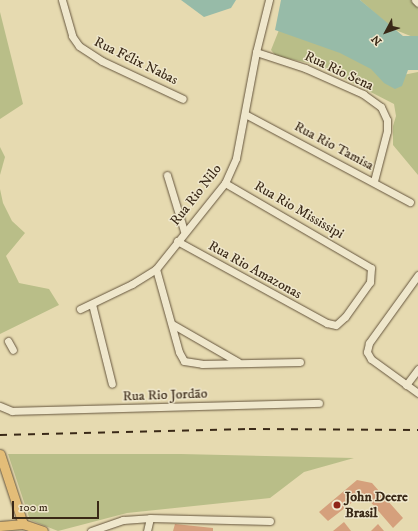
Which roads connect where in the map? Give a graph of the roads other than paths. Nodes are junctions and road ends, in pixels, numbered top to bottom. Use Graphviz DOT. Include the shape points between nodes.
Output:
graph roads {
  1 [pos="62,0"];
  2 [pos="269,0"];
  3 [pos="415,0"];
  4 [pos="418,3"];
  5 [pos="256,52"];
  6 [pos="184,99"];
  7 [pos="245,114"];
  8 [pos="167,175"];
  9 [pos="374,182"];
  10 [pos="225,183"];
  11 [pos="410,202"];
  12 [pos="184,231"];
  13 [pos="177,241"];
  14 [pos="156,269"];
  15 [pos="418,275"];
  16 [pos="92,304"];
  17 [pos="80,309"];
  18 [pos="321,321"];
  19 [pos="172,324"];
  20 [pos="8,341"];
  21 [pos="12,350"];
  22 [pos="238,362"];
  23 [pos="300,362"];
  24 [pos="418,369"];
  25 [pos="112,384"];
  26 [pos="406,385"];
  27 [pos="418,393"];
  28 [pos="319,403"];
  29 [pos="0,406"];
  30 [pos="0,454"];
  31 [pos="150,518"];
  32 [pos="270,521"];
  33 [pos="23,524"];
  34 [pos="0,526"];
  35 [pos="43,531"];
  36 [pos="91,531"];
  37 [pos="148,531"];
  1 -- 6 [label="street, Rua Félix Nabas" via="72,36 79,46 102,61"];
  2 -- 5 [label="street, Rua Rio Nilo"];
  3 -- 4 [label="street"];
  5 -- 7 [label="street, Rua Rio Nilo"];
  5 -- 9 [label="street, Rua Rio Sena" via="305,68 363,94 381,107 387,120 387,131"];
  7 -- 9 [label="street, Rua Rio Tamisa"];
  7 -- 10 [label="street, Rua Rio Nilo" via="236,158"];
  8 -- 12 [label="street"];
  9 -- 11 [label="street, Rua Rio Tamisa"];
  10 -- 12 [label="street, Rua Rio Nilo"];
  10 -- 18 [label="street, Rua Rio Mississipi" via="371,268 370,282 342,321 332,325"];
  12 -- 13 [label="street, Rua Rio Nilo"];
  13 -- 14 [label="street, Rua Rio Nilo"];
  13 -- 18 [label="street, Rua Rio Amazonas"];
  14 -- 16 [label="street, Rua Rio Nilo"];
  14 -- 19 [label="street"];
  15 -- 26 [label="street" via="369,343 367,352 371,359"];
  16 -- 17 [label="street, Rua Rio Nilo"];
  16 -- 25 [label="street"];
  19 -- 22 [label="street"];
  19 -- 22 [label="street" via="184,361 194,364"];
  20 -- 21 [label="street"];
  22 -- 23 [label="street"];
  24 -- 26 [label="street"];
  26 -- 27 [label="street"];
  28 -- 29 [label="street, Rua Rio Jordão" via="12,411"];
  30 -- 33 [label="main road"];
  31 -- 32 [label="street"];
  31 -- 36 [label="street" via="123,520"];
  31 -- 37 [label="street"];
  33 -- 34 [label="main road"];
  33 -- 35 [label="main road"];
}
